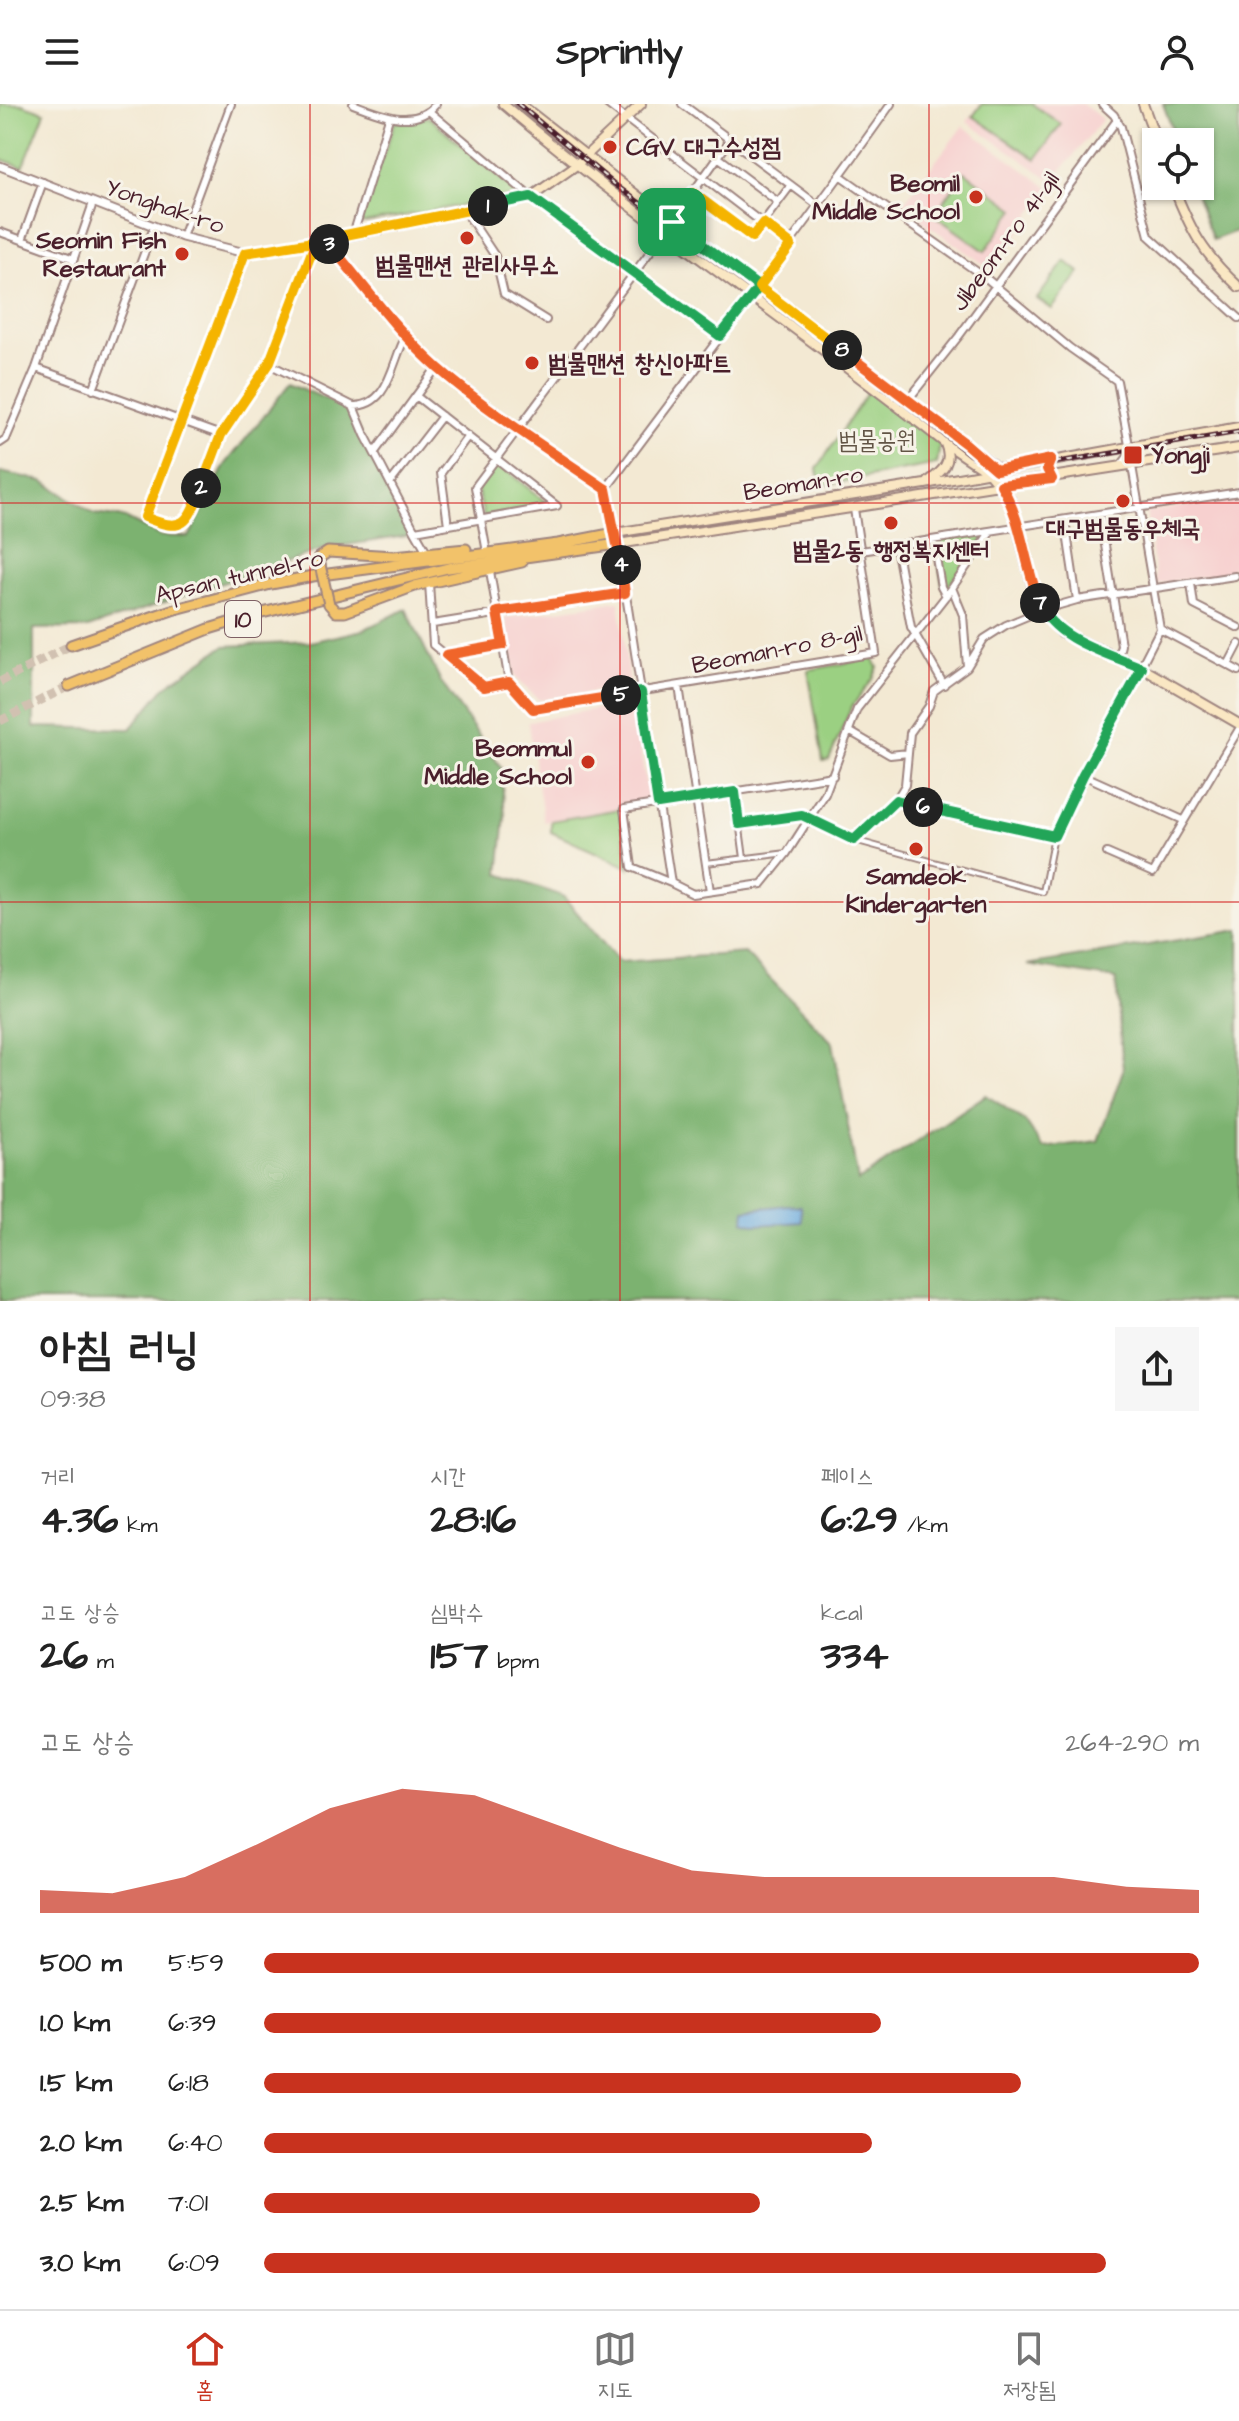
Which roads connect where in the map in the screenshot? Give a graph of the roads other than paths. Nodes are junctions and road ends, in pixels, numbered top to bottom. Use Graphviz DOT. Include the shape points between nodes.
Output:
graph roads {
  1 [pos="231,104"];
  2 [pos="353,104"];
  3 [pos="436,104"];
  4 [pos="503,104"];
  5 [pos="520,104"];
  6 [pos="607,104"];
  7 [pos="641,104"];
  8 [pos="682,104"];
  9 [pos="891,104"];
  10 [pos="1102,104"];
  11 [pos="1143,104"];
  12 [pos="364,106"];
  13 [pos="430,112"];
  14 [pos="389,118"];
  15 [pos="625,119"];
  16 [pos="1117,120"];
  17 [pos="1152,128"];
  18 [pos="730,140"];
  19 [pos="586,156"];
  20 [pos="718,157"];
  21 [pos="0,166"];
  22 [pos="575,166"];
  23 [pos="841,176"];
  24 [pos="703,177"];
  25 [pos="43,182"];
  26 [pos="791,185"];
  27 [pos="693,193"];
  28 [pos="531,197"];
  29 [pos="1179,200"];
  30 [pos="778,202"];
  31 [pos="93,203"];
  32 [pos="819,206"];
  33 [pos="465,211"];
  34 [pos="672,222"];
  35 [pos="763,223"];
  36 [pos="154,227"];
  37 [pos="0,232"];
  38 [pos="664,233"];
  39 [pos="353,235"];
  40 [pos="182,237"];
  41 [pos="22,240"];
  42 [pos="325,240"];
  43 [pos="316,241"];
  44 [pos="791,245"];
  45 [pos="245,253"];
  46 [pos="74,259"];
  47 [pos="633,273"];
  48 [pos="995,285"];
  49 [pos="759,287"];
  50 [pos="1239,287"];
  51 [pos="751,298"];
  52 [pos="1239,318"];
  53 [pos="546,320"];
  54 [pos="406,336"];
  55 [pos="719,338"];
  56 [pos="269,364"];
  57 [pos="437,367"];
  58 [pos="36,368"];
  59 [pos="93,390"];
  60 [pos="416,396"];
  61 [pos="908,400"];
  62 [pos="353,406"];
  63 [pos="442,416"];
  64 [pos="181,421"];
  65 [pos="1239,427"];
  66 [pos="518,429"];
  67 [pos="221,435"];
  68 [pos="468,436"];
  69 [pos="0,443"];
  70 [pos="945,443"];
  71 [pos="1129,445"];
  72 [pos="1239,448"];
  73 [pos="375,452"];
  74 [pos="496,458"];
  75 [pos="1051,459"];
  76 [pos="1132,466"];
  77 [pos="1116,468"];
  78 [pos="992,471"];
  79 [pos="1052,479"];
  80 [pos="390,483"];
  81 [pos="925,484"];
  82 [pos="1001,485"];
  83 [pos="606,489"];
  84 [pos="1239,492"];
  85 [pos="1139,507"];
  86 [pos="854,509"];
  87 [pos="1100,514"];
  88 [pos="480,520"];
  89 [pos="1065,520"];
  90 [pos="448,525"];
  91 [pos="1018,528"];
  92 [pos="415,531"];
  93 [pos="991,531"];
  94 [pos="615,533"];
  95 [pos="933,540"];
  96 [pos="558,544"];
  97 [pos="618,544"];
  98 [pos="896,546"];
  99 [pos="486,547"];
  100 [pos="861,551"];
  101 [pos="427,552"];
  102 [pos="548,554"];
  103 [pos="420,562"];
  104 [pos="490,571"];
  105 [pos="423,573"];
  106 [pos="1238,576"];
  107 [pos="429,583"];
  108 [pos="1191,583"];
  109 [pos="952,588"];
  110 [pos="1153,589"];
  111 [pos="625,593"];
  112 [pos="1112,595"];
  113 [pos="946,596"];
  114 [pos="1077,600"];
  115 [pos="1042,610"];
  116 [pos="497,612"];
  117 [pos="433,624"];
  118 [pos="1239,628"];
  119 [pos="1160,629"];
  120 [pos="914,636"];
  121 [pos="1239,644"];
  122 [pos="71,645"];
  123 [pos="503,645"];
  124 [pos="876,653"];
  125 [pos="446,655"];
  126 [pos="1118,657"];
  127 [pos="1228,665"];
  128 [pos="967,667"];
  129 [pos="889,668"];
  130 [pos="1142,668"];
  131 [pos="1239,671"];
  132 [pos="509,682"];
  133 [pos="944,685"];
  134 [pos="69,686"];
  135 [pos="679,686"];
  136 [pos="641,692"];
  137 [pos="1239,726"];
  138 [pos="849,731"];
  139 [pos="908,753"];
  140 [pos="1083,775"];
  141 [pos="833,776"];
  142 [pos="735,792"];
  143 [pos="696,798"];
  144 [pos="896,800"];
  145 [pos="658,804"];
  146 [pos="811,818"];
  147 [pos="1183,820"];
  148 [pos="739,824"];
  149 [pos="1054,836"];
  150 [pos="854,840"];
  151 [pos="787,853"];
  152 [pos="1107,853"];
  153 [pos="744,858"];
  154 [pos="706,863"];
  155 [pos="671,883"];
  156 [pos="710,891"];
  1 -- 40 [label="street"];
  2 -- 12 [label="street"];
  3 -- 13 [label="street"];
  4 -- 22 [label="main road"];
  5 -- 19 [label="main road"];
  6 -- 15 [label="street"];
  7 -- 15 [label="main road, Yonghak-ro"];
  8 -- 18 [label="street"];
  9 -- 23 [label="street"];
  10 -- 16 [label="street"];
  11 -- 17 [label="main road"];
  12 -- 14 [label="street"];
  13 -- 14 [label="street"];
  13 -- 28 [label="street"];
  14 -- 39 [label="street"];
  15 -- 19 [label="main road, Yonghak-ro"];
  15 -- 24 [label="street"];
  16 -- 48 [label="street, Jibeom-ro 41-gil"];
  16 -- 52 [label="street" via="1149,236"];
  18 -- 20 [label="street"];
  18 -- 26 [label="street"];
  19 -- 22 [label="main road, Yonghak-ro"];
  19 -- 34 [label="main road"];
  20 -- 24 [label="street"];
  20 -- 30 [label="street"];
  21 -- 25 [label="street, Yonghak-ro"];
  22 -- 28 [label="main road, Yonghak-ro"];
  22 -- 38 [label="main road"];
  23 -- 32 [label="street"];
  23 -- 48 [label="street"];
  24 -- 27 [label="street"];
  24 -- 35 [label="street"];
  25 -- 31 [label="street, Yonghak-ro"];
  25 -- 41 [label="street"];
  26 -- 30 [label="street"];
  26 -- 32 [label="street"];
  27 -- 34 [label="street"];
  27 -- 35 [label="street" via="752,237"];
  28 -- 33 [label="street, Yonghak-ro"];
  28 -- 47 [label="street"];
  29 -- 50 [label="main road" via="1203,250"];
  30 -- 35 [label="street"];
  31 -- 36 [label="street, Yonghak-ro"];
  31 -- 46 [label="street"];
  32 -- 44 [label="street"];
  33 -- 39 [label="street, Yonghak-ro"];
  33 -- 53 [label="street" via="495,256 504,294"];
  34 -- 49 [label="main road"];
  35 -- 44 [label="street"];
  36 -- 40 [label="street, Yonghak-ro"];
  36 -- 59 [label="street"];
  37 -- 41 [label="street"];
  38 -- 47 [label="street"];
  38 -- 51 [label="main road"];
  39 -- 42 [label="street, Yonghak-ro"];
  40 -- 45 [label="street, Yonghak-ro"];
  41 -- 46 [label="street"];
  42 -- 43 [label="street, Yonghak-ro"];
  42 -- 54 [label="street"];
  43 -- 45 [label="street, Yonghak-ro"];
  43 -- 56 [label="street"];
  44 -- 49 [label="street"];
  45 -- 64 [label="street"];
  46 -- 58 [label="street"];
  47 -- 55 [label="street"];
  47 -- 66 [label="street"];
  48 -- 61 [label="street, Jibeom-ro 41-gil"];
  48 -- 71 [label="street" via="1117,381"];
  49 -- 51 [label="street"];
  49 -- 61 [label="main road"];
  51 -- 55 [label="street"];
  51 -- 70 [label="main road"];
  54 -- 57 [label="street"];
  54 -- 62 [label="street" via="381,394 373,402"];
  55 -- 83 [label="street"];
  56 -- 62 [label="street"];
  56 -- 67 [label="street"];
  57 -- 60 [label="street"];
  57 -- 66 [label="street"];
  58 -- 59 [label="street"];
  58 -- 69 [label="street"];
  59 -- 64 [label="street"];
  60 -- 63 [label="street"];
  60 -- 73 [label="street"];
  61 -- 78 [label="main road"];
  62 -- 73 [label="street"];
  63 -- 68 [label="street"];
  63 -- 80 [label="street"];
  64 -- 67 [label="street"];
  64 -- 67 [label="street" via="145,517 173,527 189,518"];
  65 -- 71 [label="main road, Beoman-ro / 10"];
  66 -- 74 [label="street"];
  66 -- 83 [label="street"];
  68 -- 74 [label="street"];
  68 -- 90 [label="street" via="441,473"];
  70 -- 78 [label="main road"];
  70 -- 81 [label="main road" via="947,463"];
  71 -- 75 [label="main road, Beoman-ro / 10"];
  71 -- 77 [label="street" via="1126,462"];
  72 -- 76 [label="main road"];
  73 -- 80 [label="street"];
  74 -- 88 [label="street" via="475,487"];
  74 -- 88 [label="street" via="557,506"];
  75 -- 78 [label="main road, Beoman-ro / 10"];
  75 -- 79 [label="street" via="1047,469"];
  76 -- 77 [label="main road, Beoman-ro"];
  76 -- 85 [label="street"];
  77 -- 79 [label="main road, Beoman-ro"];
  78 -- 81 [label="main road, Beoman-ro / 10"];
  78 -- 82 [label="main road"];
  79 -- 82 [label="main road, Beoman-ro"];
  80 -- 92 [label="street"];
  81 -- 94 [label="main road, Beoman-ro / 10"];
  82 -- 86 [label="main road, Beoman-ro / 10"];
  82 -- 91 [label="main road"];
  83 -- 94 [label="street"];
  84 -- 85 [label="street"];
  85 -- 87 [label="street"];
  85 -- 110 [label="street"];
  86 -- 97 [label="main road, Beoman-ro / 10"];
  86 -- 100 [label="street, Beoman-ro 8-gil"];
  87 -- 89 [label="street"];
  87 -- 112 [label="street"];
  88 -- 90 [label="street"];
  88 -- 99 [label="street"];
  89 -- 91 [label="street"];
  89 -- 114 [label="street"];
  90 -- 92 [label="street"];
  91 -- 93 [label="street"];
  91 -- 115 [label="main road"];
  92 -- 101 [label="street"];
  93 -- 95 [label="street"];
  93 -- 109 [label="street"];
  94 -- 96 [label="highway, Beoman-ro / 10"];
  94 -- 97 [label="street"];
  95 -- 98 [label="street"];
  95 -- 113 [label="street"];
  96 -- 99 [label="highway"];
  96 -- 103 [label="highway, Beoman-ro / 10"];
  97 -- 102 [label="highway, Beoman-ro / 10"];
  97 -- 111 [label="street"];
  98 -- 100 [label="street"];
  98 -- 120 [label="street"];
  99 -- 101 [label="highway"];
  100 -- 124 [label="street, Beoman-ro 8-gil"];
  101 -- 107 [label="highway, bridge" via="328,552 319,558 329,604 336,612"];
  102 -- 104 [label="highway"];
  102 -- 105 [label="highway, Beoman-ro / 10"];
  103 -- 122 [label="highway, Apsan tunnel-ro / 10" via="252,589"];
  104 -- 107 [label="highway"];
  104 -- 116 [label="street"];
  105 -- 134 [label="highway, Apsan tunnel-ro / 10" via="209,629"];
  106 -- 108 [label="street"];
  107 -- 117 [label="street"];
  108 -- 110 [label="street"];
  108 -- 118 [label="street" via="1194,605"];
  109 -- 113 [label="street"];
  109 -- 128 [label="street" via="963,615"];
  110 -- 112 [label="street"];
  110 -- 119 [label="street"];
  111 -- 116 [label="street"];
  111 -- 136 [label="street"];
  112 -- 114 [label="street"];
  112 -- 126 [label="street" via="1121,645"];
  113 -- 120 [label="street"];
  114 -- 115 [label="street"];
  115 -- 126 [label="main road" via="1062,633"];
  115 -- 128 [label="street" via="984,639"];
  116 -- 117 [label="street"];
  116 -- 123 [label="street"];
  117 -- 125 [label="street" via="433,645"];
  119 -- 127 [label="street"];
  119 -- 130 [label="street"];
  120 -- 129 [label="street"];
  120 -- 133 [label="street"];
  121 -- 127 [label="street"];
  123 -- 125 [label="street"];
  123 -- 132 [label="street"];
  124 -- 129 [label="street"];
  124 -- 135 [label="street, Beoman-ro 8-gil"];
  125 -- 132 [label="street" via="484,687"];
  126 -- 130 [label="main road"];
  127 -- 131 [label="street"];
  128 -- 133 [label="street"];
  129 -- 138 [label="street" via="857,709"];
  130 -- 137 [label="main road"];
  130 -- 140 [label="street"];
  132 -- 136 [label="street, Beoman-ro 8-gil" via="533,709"];
  133 -- 139 [label="street" via="934,691 910,733"];
  135 -- 136 [label="street, Beoman-ro 8-gil"];
  135 -- 143 [label="street"];
  136 -- 145 [label="street"];
  137 -- 147 [label="street"];
  138 -- 139 [label="street" via="890,755"];
  138 -- 141 [label="street"];
  139 -- 144 [label="street" via="905,785"];
  140 -- 147 [label="street"];
  140 -- 149 [label="street"];
  141 -- 142 [label="street"];
  141 -- 146 [label="street"];
  142 -- 143 [label="street"];
  142 -- 148 [label="street"];
  143 -- 145 [label="street"];
  143 -- 154 [label="street"];
  144 -- 149 [label="street"];
  144 -- 150 [label="street"];
  145 -- 155 [label="street"];
  145 -- 155 [label="street" via="624,809 632,867"];
  146 -- 148 [label="street"];
  146 -- 150 [label="street"];
  146 -- 151 [label="street"];
  147 -- 152 [label="street" via="1153,873"];
  148 -- 153 [label="street"];
  149 -- 150 [label="street" via="1043,892"];
  151 -- 153 [label="street"];
  151 -- 156 [label="street" via="762,884"];
  153 -- 154 [label="street"];
  154 -- 156 [label="street"];
  155 -- 156 [label="street" via="693,894"];
}
